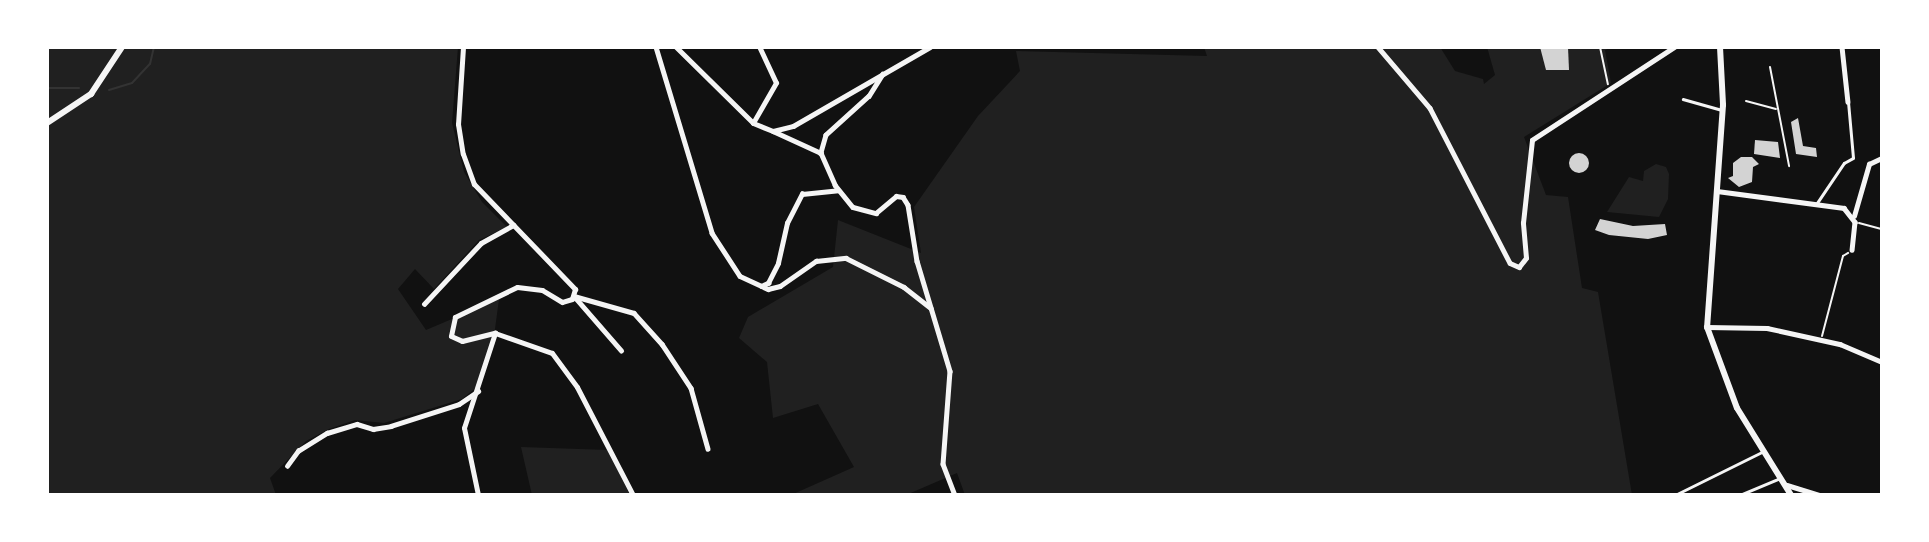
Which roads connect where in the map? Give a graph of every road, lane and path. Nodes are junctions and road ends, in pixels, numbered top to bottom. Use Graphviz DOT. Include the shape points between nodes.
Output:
graph roads {
  1 [pos="122,47"];
  2 [pos="463,47"];
  3 [pos="656,47"];
  4 [pos="676,47"];
  5 [pos="759,47"];
  6 [pos="930,47"];
  7 [pos="1378,47"];
  8 [pos="1600,47"];
  9 [pos="1674,47"];
  10 [pos="1720,47"];
  11 [pos="1842,47"];
  12 [pos="1770,66"];
  13 [pos="883,74"];
  14 [pos="1610,89"];
  15 [pos="1683,99"];
  16 [pos="1746,101"];
  17 [pos="1848,103"];
  18 [pos="1777,108"];
  19 [pos="1722,110"];
  20 [pos="47,123"];
  21 [pos="753,123"];
  22 [pos="773,131"];
  23 [pos="821,153"];
  24 [pos="1882,158"];
  25 [pos="1789,166"];
  26 [pos="839,190"];
  27 [pos="1716,191"];
  28 [pos="1817,203"];
  29 [pos="1854,220"];
  30 [pos="513,225"];
  31 [pos="1882,229"];
  32 [pos="1852,250"];
  33 [pos="760,286"];
  34 [pos="574,296"];
  35 [pos="424,304"];
  36 [pos="931,308"];
  37 [pos="1707,327"];
  38 [pos="495,333"];
  39 [pos="1821,340"];
  40 [pos="621,350"];
  41 [pos="1882,362"];
  42 [pos="478,391"];
  43 [pos="708,449"];
  44 [pos="1762,452"];
  45 [pos="287,466"];
  46 [pos="1781,477"];
  47 [pos="1787,485"];
  48 [pos="478,495"];
  49 [pos="633,495"];
  50 [pos="955,495"];
  51 [pos="1675,495"];
  52 [pos="1740,495"];
  53 [pos="1791,495"];
  54 [pos="1820,495"];
  1 -- 20 [label="main road" via="91,94"];
  2 -- 30 [label="street" via="458,92 463,154 474,184"];
  3 -- 33 [label="street" via="712,233 740,276"];
  4 -- 21 [label="street"];
  5 -- 21 [label="street" via="776,83"];
  6 -- 13 [label="street"];
  7 -- 14 [label="street" via="1430,108 1510,262 1519,267 1526,258 1523,223 1532,140"];
  8 -- 14 [label="path"];
  9 -- 14 [label="street"];
  10 -- 19 [label="main road"];
  11 -- 17 [label="street"];
  12 -- 18 [label="path"];
  13 -- 22 [label="street" via="793,126"];
  13 -- 23 [label="street" via="870,96 826,135"];
  15 -- 19 [label="lane"];
  16 -- 18 [label="path"];
  17 -- 28 [label="lane" via="1853,159 1844,163"];
  18 -- 25 [label="path"];
  19 -- 27 [label="main road"];
  21 -- 22 [label="street"];
  22 -- 23 [label="street"];
  23 -- 26 [label="street"];
  24 -- 29 [label="street" via="1869,164"];
  26 -- 33 [label="street" via="802,194 787,223 773,275"];
  26 -- 36 [label="street" via="853,206 870,214 903,197"];
  27 -- 28 [label="street"];
  27 -- 37 [label="main road"];
  28 -- 29 [label="street" via="1844,208"];
  29 -- 31 [label="path"];
  29 -- 32 [label="street"];
  30 -- 34 [label="street" via="574,284"];
  30 -- 35 [label="street" via="481,243"];
  32 -- 39 [label="path" via="1843,256"];
  33 -- 36 [label="street" via="780,286 816,261 846,258 904,286"];
  34 -- 38 [label="street" via="562,302 542,290 517,287 450,323 456,340"];
  34 -- 40 [label="street"];
  34 -- 43 [label="street" via="634,313 662,344 691,388"];
  36 -- 50 [label="street" via="950,371 943,464"];
  37 -- 39 [label="street" via="1751,325"];
  37 -- 44 [label="main road" via="1731,396"];
  38 -- 42 [label="street"];
  38 -- 49 [label="street" via="542,348 559,360"];
  39 -- 41 [label="street"];
  42 -- 45 [label="street" via="459,404 391,426 373,429 357,424 327,433 298,451"];
  42 -- 48 [label="street" via="464,428"];
  44 -- 46 [label="main road"];
  44 -- 51 [label="lane"];
  46 -- 47 [label="main road"];
  46 -- 52 [label="lane"];
  47 -- 53 [label="main road"];
  47 -- 54 [label="street"];
}
